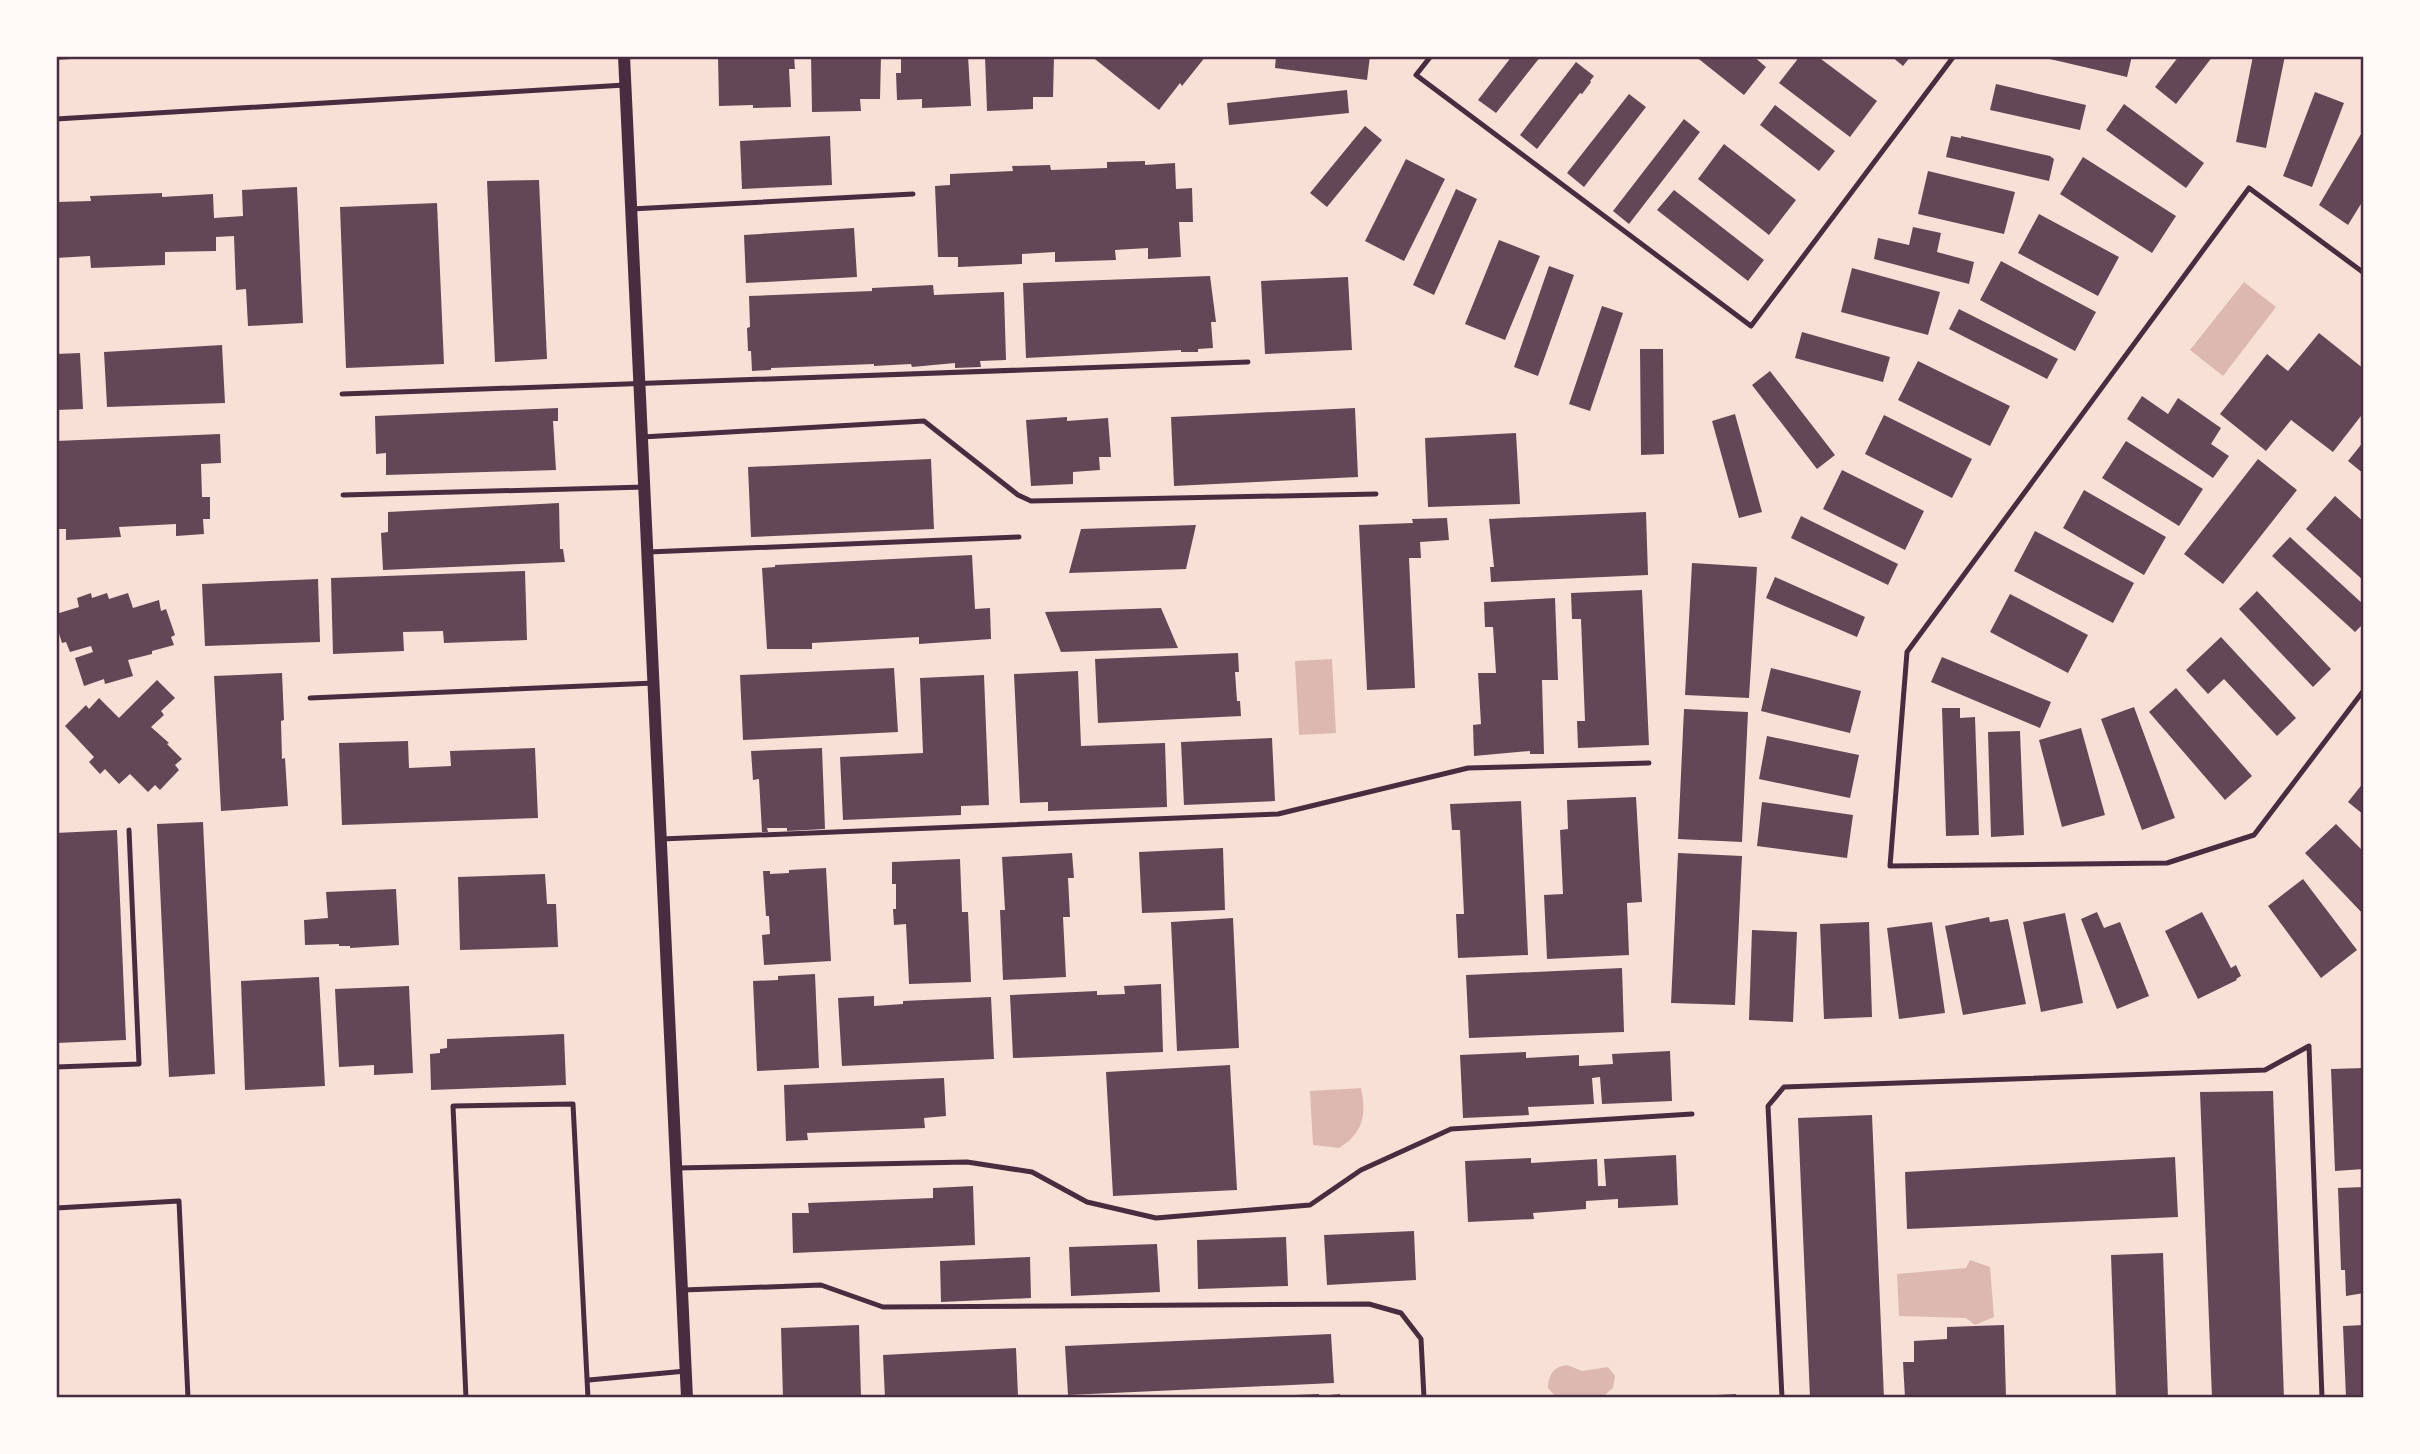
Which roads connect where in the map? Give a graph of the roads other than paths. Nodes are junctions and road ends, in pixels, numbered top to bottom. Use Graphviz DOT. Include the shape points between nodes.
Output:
graph roads {
  1 [pos="624,56"];
  2 [pos="1431,56"];
  3 [pos="1954,56"];
  4 [pos="625,85"];
  5 [pos="56,119"];
  6 [pos="913,194"];
  7 [pos="631,209"];
  8 [pos="2364,273"];
  9 [pos="1248,362"];
  10 [pos="639,384"];
  11 [pos="342,394"];
  12 [pos="642,437"];
  13 [pos="645,487"];
  14 [pos="1376,494"];
  15 [pos="343,495"];
  16 [pos="1019,537"];
  17 [pos="648,552"];
  18 [pos="654,683"];
  19 [pos="2364,690"];
  20 [pos="310,698"];
  21 [pos="1648,763"];
  22 [pos="129,830"];
  23 [pos="661,839"];
  24 [pos="56,1067"];
  25 [pos="1692,1114"];
  26 [pos="677,1168"];
  27 [pos="56,1208"];
  28 [pos="683,1290"];
  29 [pos="686,1371"];
  30 [pos="589,1380"];
  31 [pos="188,1398"];
  32 [pos="466,1398"];
  33 [pos="588,1398"];
  34 [pos="687,1398"];
  35 [pos="1424,1398"];
  36 [pos="1782,1398"];
  37 [pos="2322,1398"];
  1 -- 4 [label="street"];
  2 -- 3 [label="lane" via="1416,75 1751,326"];
  4 -- 5 [label="lane"];
  4 -- 7 [label="street"];
  6 -- 7 [label="lane"];
  7 -- 10 [label="street"];
  8 -- 19 [label="lane" via="2249,188 1907,652 1890,866 2167,863 2254,835"];
  9 -- 10 [label="lane"];
  10 -- 11 [label="lane"];
  10 -- 12 [label="street"];
  12 -- 13 [label="street"];
  12 -- 14 [label="lane" via="924,421 1017,495 1031,501"];
  13 -- 15 [label="lane"];
  13 -- 17 [label="street"];
  16 -- 17 [label="lane"];
  17 -- 18 [label="street"];
  18 -- 20 [label="lane"];
  18 -- 23 [label="street"];
  21 -- 23 [label="lane" via="1468,768 1278,814"];
  22 -- 24 [label="lane" via="139,1064"];
  23 -- 26 [label="street"];
  25 -- 26 [label="lane" via="1451,1129 1361,1170 1310,1205 1156,1218 1087,1202 1032,1172 967,1162"];
  26 -- 28 [label="street"];
  27 -- 31 [label="lane" via="179,1201"];
  28 -- 29 [label="street"];
  28 -- 35 [label="lane" via="821,1285 883,1307 1369,1304 1401,1313 1421,1339"];
  29 -- 30 [label="lane"];
  29 -- 34 [label="street"];
  30 -- 32 [label="lane" via="573,1104 453,1106"];
  30 -- 33 [label="lane"];
  36 -- 37 [label="lane" via="1768,1106 1784,1087 2265,1070 2309,1046"];
}
